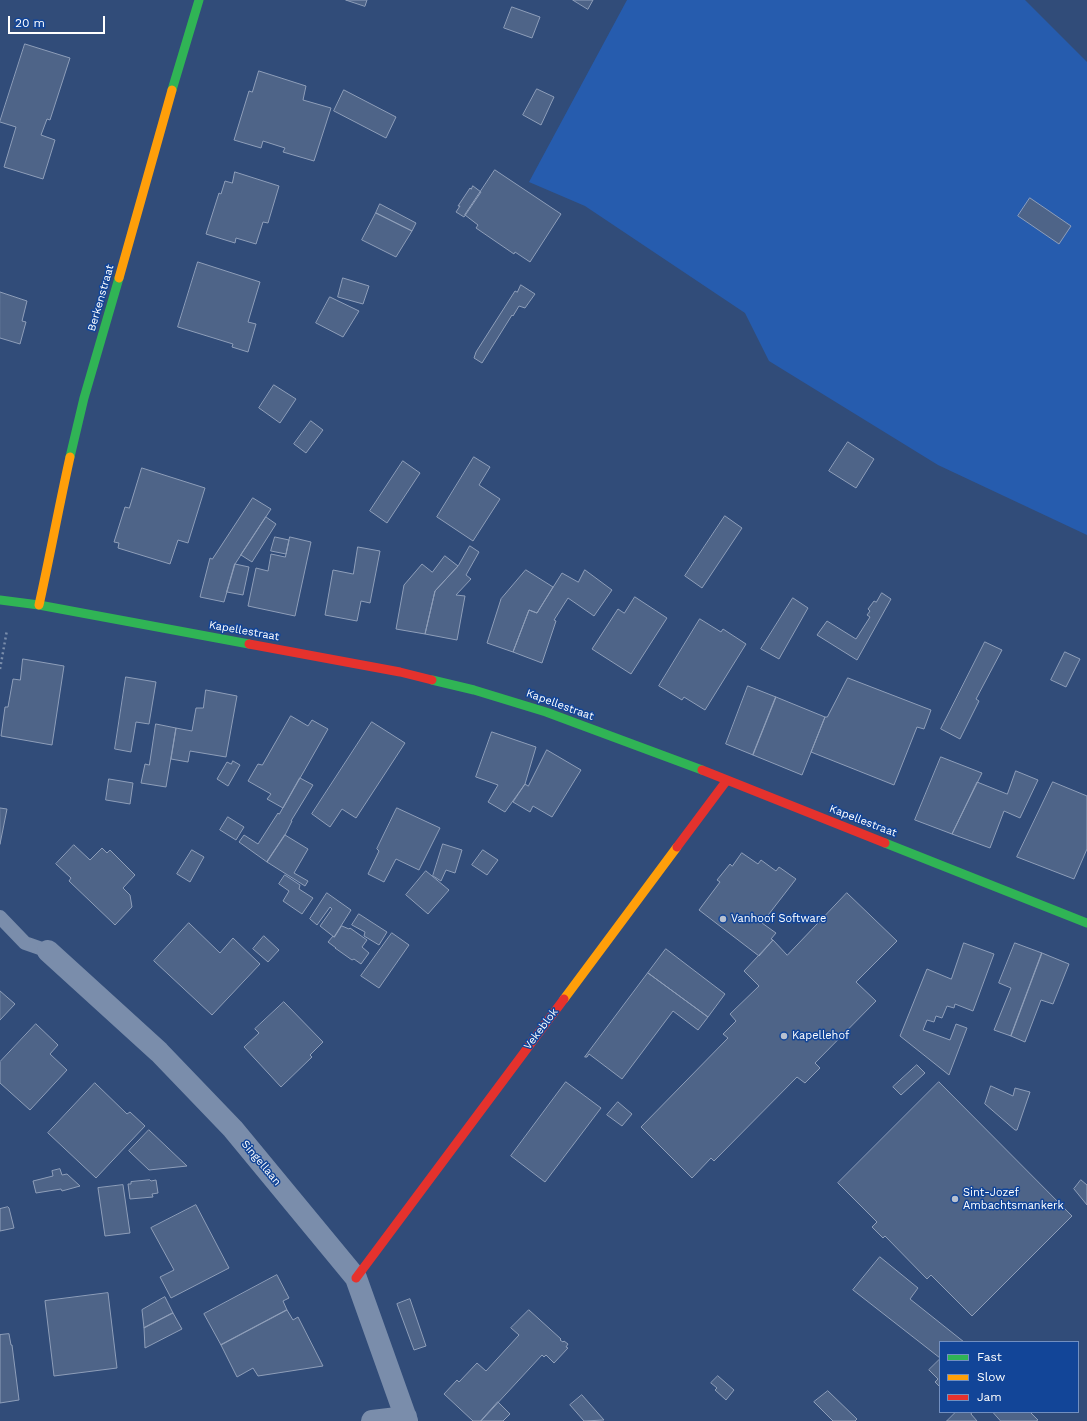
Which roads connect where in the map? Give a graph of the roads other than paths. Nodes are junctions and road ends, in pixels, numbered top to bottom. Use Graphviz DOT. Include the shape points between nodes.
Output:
graph roads {
  1 [pos="199,0"];
  2 [pos="2,600"];
  3 [pos="39,605"];
  4 [pos="727,780"];
  5 [pos="0,917"];
  6 [pos="1087,923"];
  7 [pos="48,951"];
  8 [pos="356,1278"];
  9 [pos="406,1419"];
  10 [pos="372,1421"];
  1 -- 3 [label="street, Berkenstraat" via="84,398"];
  2 -- 3 [label="street, Kapellestraat"];
  3 -- 4 [label="street, Kapellestraat" via="400,672 474,690 546,712"];
  4 -- 6 [label="street, Kapellestraat"];
  4 -- 8 [label="street, Vekeblok"];
  5 -- 7 [label="lane" via="25,943"];
  7 -- 8 [label="street, Singellaan" via="159,1052 233,1128"];
  8 -- 9 [label="street, Singellaan"];
  9 -- 10 [label="street"];
}
